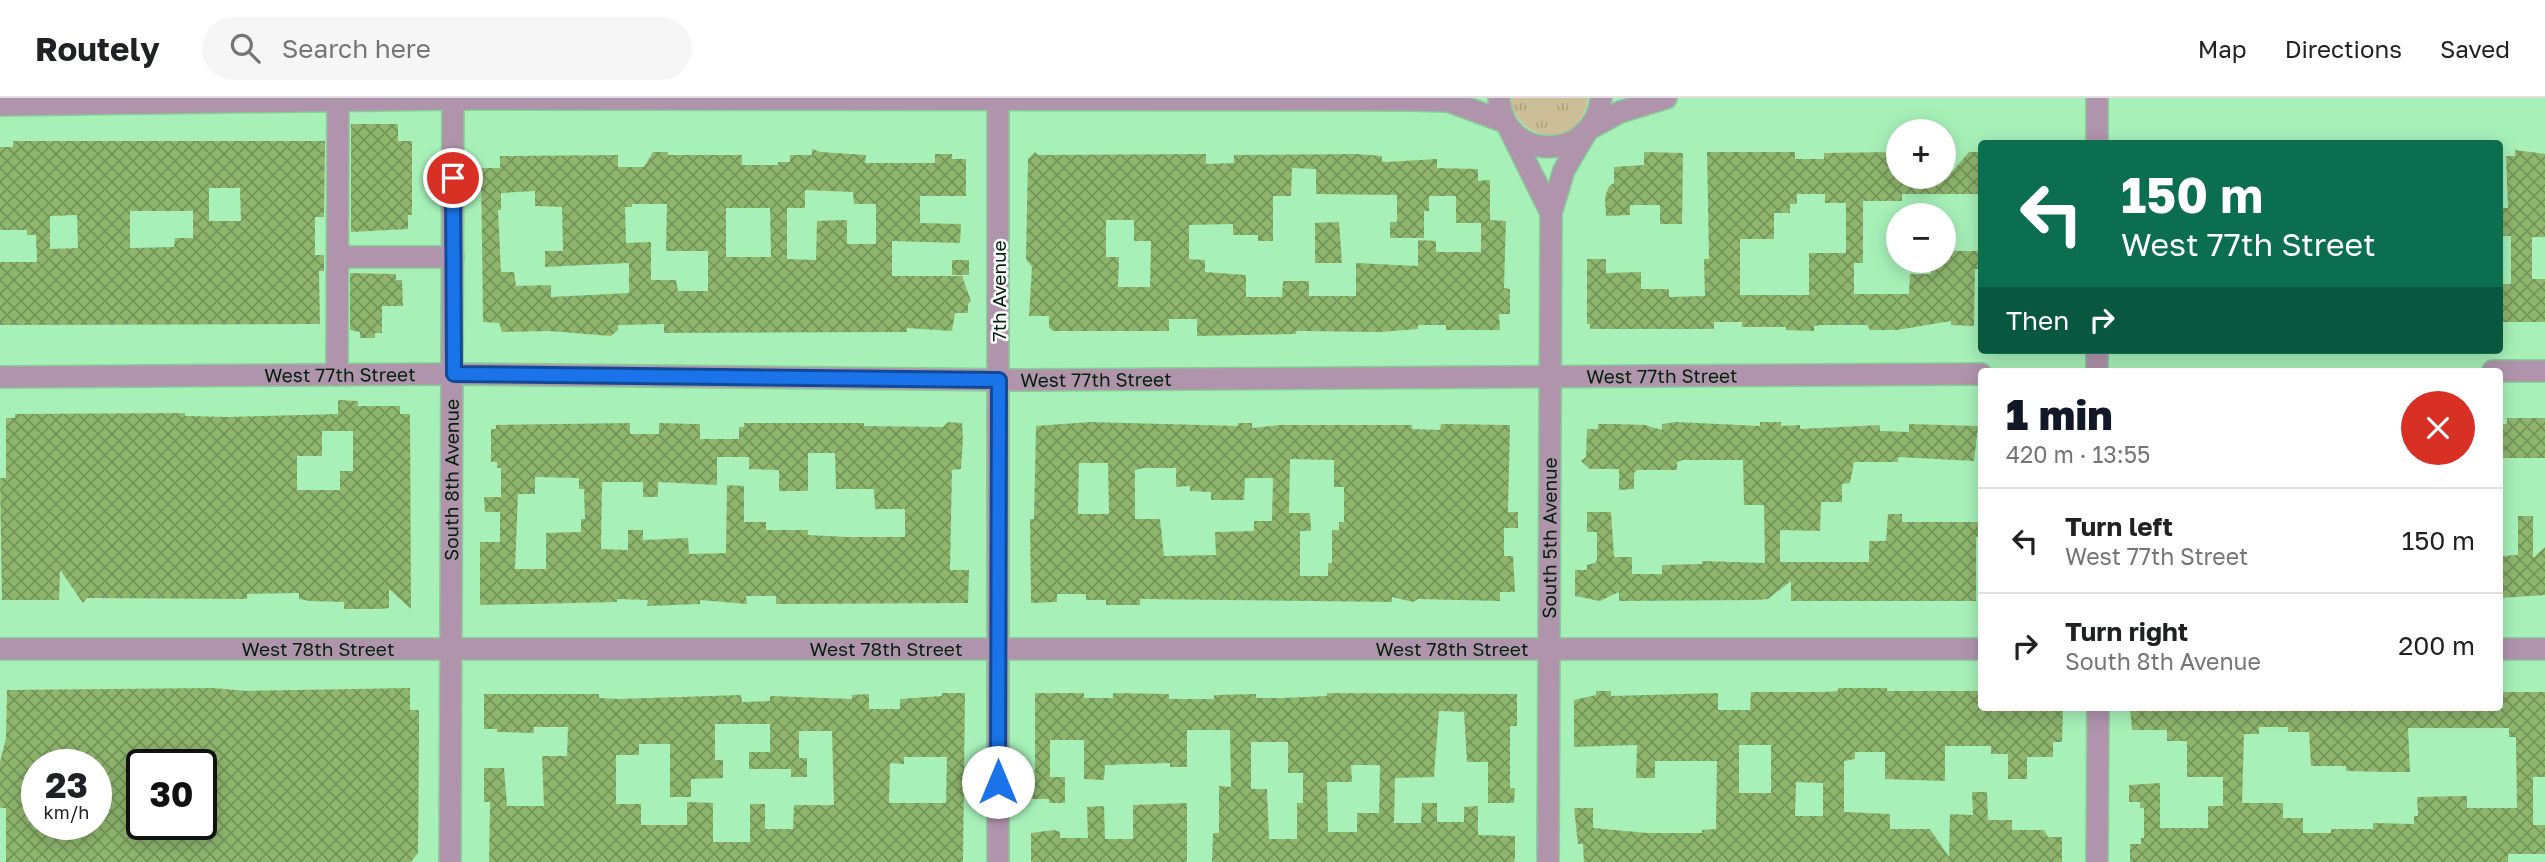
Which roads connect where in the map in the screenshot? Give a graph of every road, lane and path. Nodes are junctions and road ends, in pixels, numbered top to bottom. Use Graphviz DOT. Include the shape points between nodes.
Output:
graph roads {
  1 [pos="1499,98"];
  2 [pos="1601,98"];
  3 [pos="1666,98"];
  4 [pos="2097,98"];
  5 [pos="338,99"];
  6 [pos="453,99"];
  7 [pos="1409,99"];
  8 [pos="998,100"];
  9 [pos="0,105"];
  10 [pos="1506,124"];
  11 [pos="1588,130"];
  12 [pos="2097,140"];
  13 [pos="1550,213"];
  14 [pos="338,257"];
  15 [pos="453,257"];
  16 [pos="2503,371"];
  17 [pos="2545,371"];
  18 [pos="1978,373"];
  19 [pos="454,374"];
  20 [pos="337,375"];
  21 [pos="0,377"];
  22 [pos="1549,378"];
  23 [pos="999,380"];
  24 [pos="0,649"];
  25 [pos="1548,649"];
  26 [pos="1978,649"];
  27 [pos="2503,649"];
  28 [pos="2545,649"];
  29 [pos="450,650"];
  30 [pos="997,650"];
  31 [pos="2098,711"];
  32 [pos="450,862"];
  33 [pos="998,862"];
  34 [pos="1549,862"];
  35 [pos="2097,862"];
  1 -- 10 [label="street, South 5th Avenue"];
  2 -- 11 [label="street, South 5th Avenue"];
  3 -- 11 [label="street" via="1620,112"];
  4 -- 12 [label="street"];
  5 -- 6 [label="street"];
  5 -- 9 [label="street"];
  5 -- 14 [label="street"];
  6 -- 8 [label="street"];
  6 -- 15 [label="street, South 8th Avenue"];
  7 -- 8 [label="street"];
  7 -- 10 [label="street" via="1448,101"];
  8 -- 23 [label="street, 7th Avenue"];
  10 -- 11 [label="street" via="1527,143 1545,147 1573,142"];
  10 -- 13 [label="street, South 5th Avenue"];
  11 -- 13 [label="street, South 5th Avenue" via="1564,170"];
  13 -- 22 [label="street, South 5th Avenue"];
  14 -- 15 [label="street"];
  14 -- 20 [label="street"];
  15 -- 19 [label="street, South 8th Avenue"];
  16 -- 17 [label="street"];
  18 -- 22 [label="street, West 77th Street"];
  19 -- 20 [label="street, West 77th Street"];
  19 -- 23 [label="street, West 77th Street"];
  19 -- 29 [label="street, South 8th Avenue"];
  20 -- 21 [label="street, West 77th Street"];
  22 -- 23 [label="street, West 77th Street"];
  22 -- 25 [label="street, South 5th Avenue"];
  23 -- 30 [label="street, 7th Avenue"];
  24 -- 29 [label="street, West 78th Street"];
  25 -- 26 [label="street, West 78th Street"];
  25 -- 30 [label="street, West 78th Street"];
  25 -- 34 [label="street, South 5th Avenue"];
  27 -- 28 [label="street"];
  29 -- 30 [label="street, West 78th Street"];
  29 -- 32 [label="street, South 8th Avenue"];
  30 -- 33 [label="street, 7th Avenue"];
  31 -- 35 [label="street"];
}
